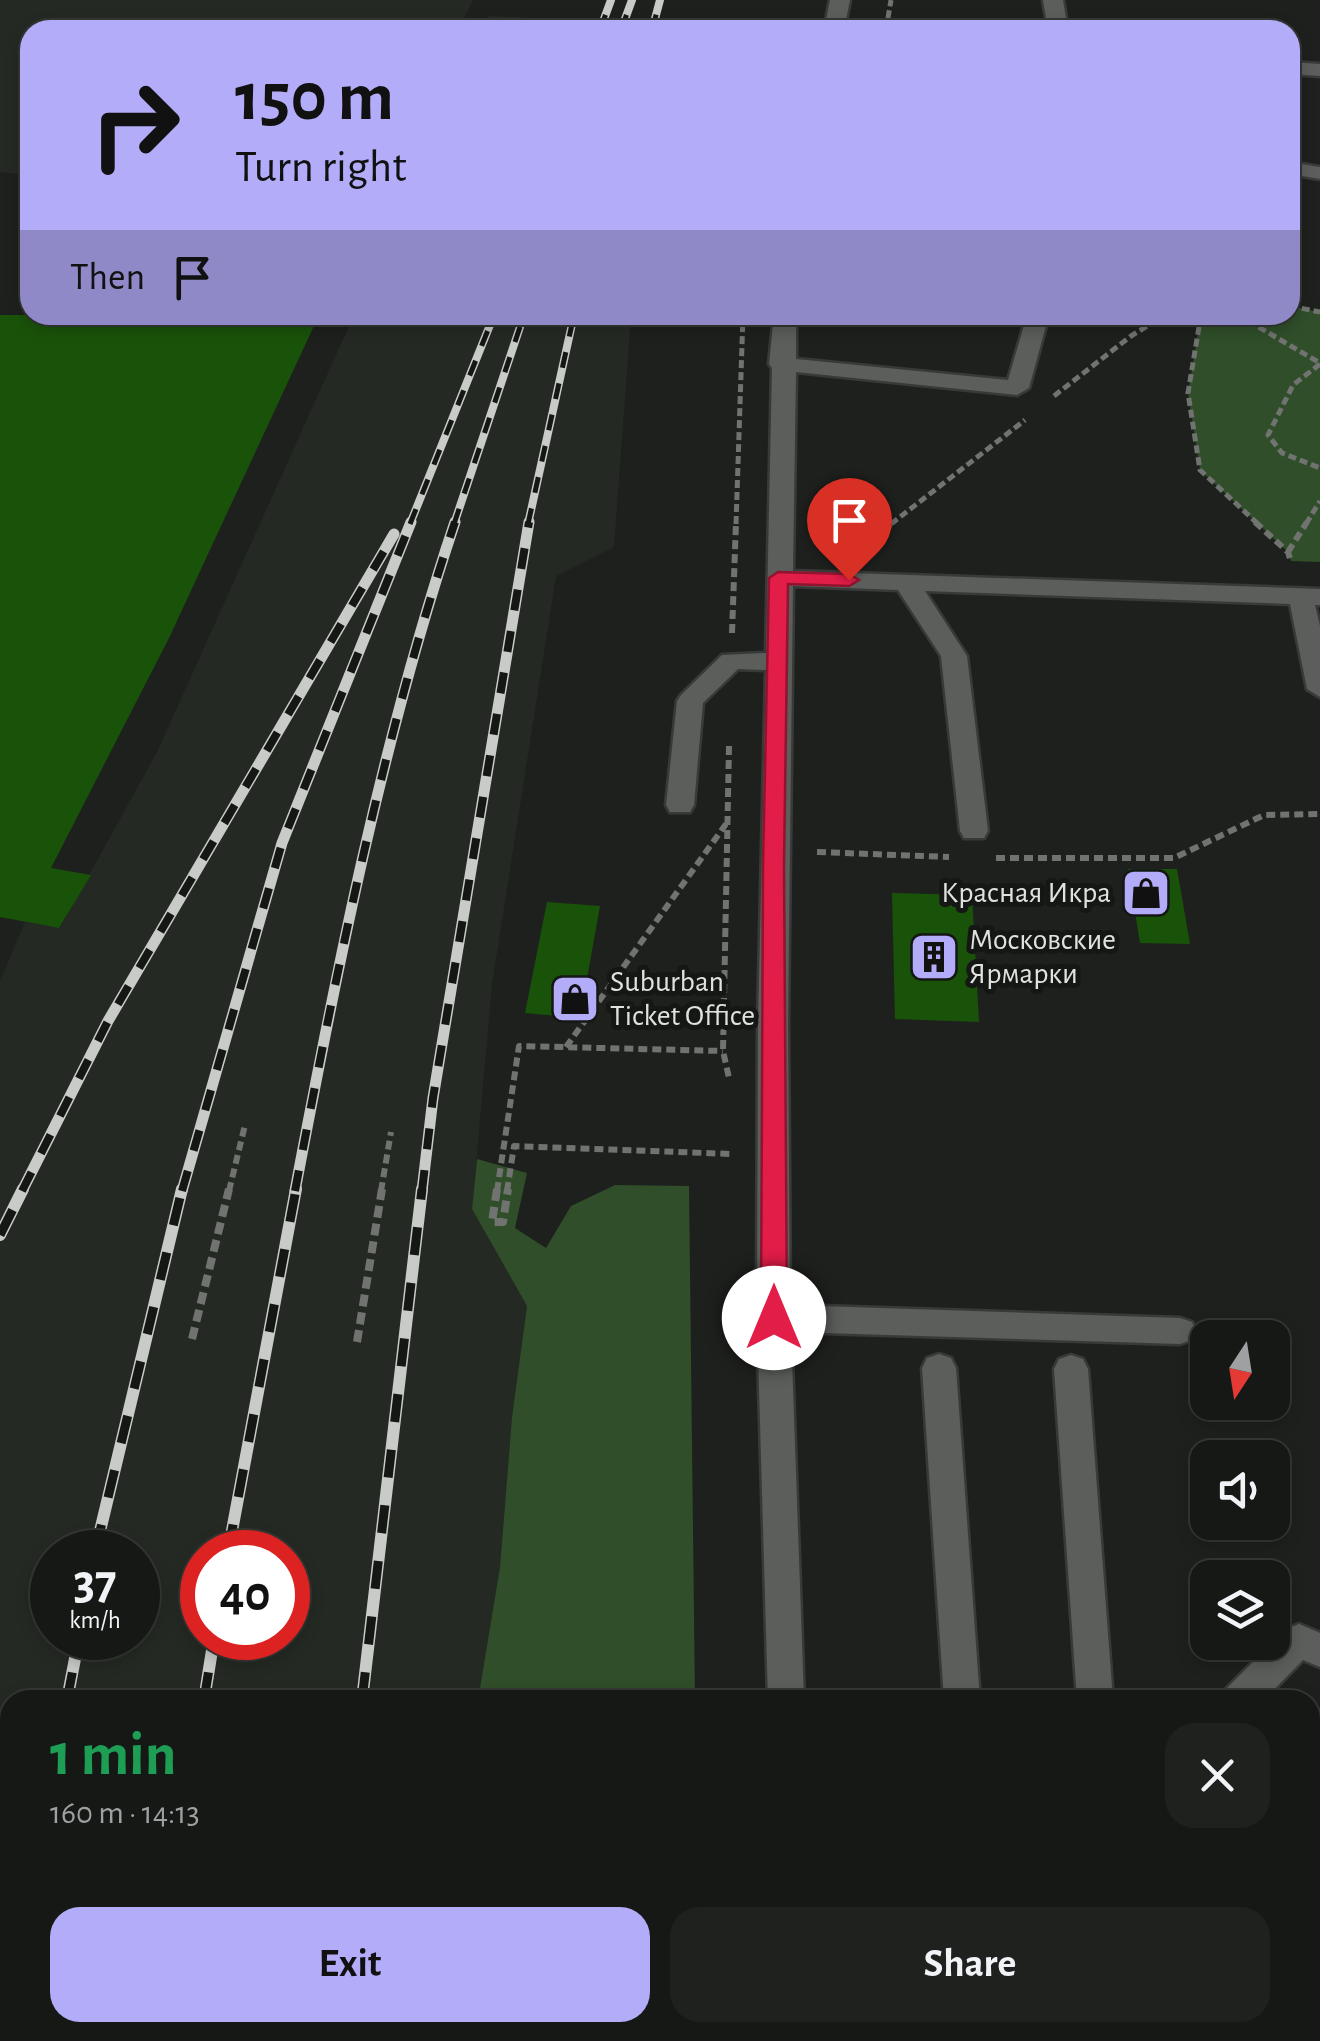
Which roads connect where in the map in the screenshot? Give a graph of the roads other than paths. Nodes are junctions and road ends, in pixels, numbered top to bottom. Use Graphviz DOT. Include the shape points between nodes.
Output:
graph roads {
  1 [pos="783,325"];
  2 [pos="1035,325"];
  3 [pos="781,364"];
  4 [pos="778,578"];
  5 [pos="906,582"];
  6 [pos="1311,597"];
  7 [pos="776,662"];
  8 [pos="1320,689"];
  9 [pos="680,805"];
  10 [pos="974,832"];
  11 [pos="774,1318"];
  12 [pos="1180,1331"];
  13 [pos="939,1368"];
  14 [pos="1072,1369"];
  15 [pos="1313,1637"];
  16 [pos="786,1690"];
  17 [pos="961,1690"];
  18 [pos="1094,1690"];
  19 [pos="1252,1690"];
  1 -- 3 [label="street"];
  2 -- 3 [label="street" via="1017,388"];
  3 -- 4 [label="street"];
  4 -- 5 [label="street"];
  4 -- 7 [label="street"];
  5 -- 6 [label="street"];
  5 -- 10 [label="street" via="954,656"];
  6 -- 8 [label="street"];
  7 -- 9 [label="street" via="731,661 690,701"];
  7 -- 11 [label="street"];
  11 -- 12 [label="street"];
  11 -- 16 [label="street"];
  13 -- 17 [label="street"];
  14 -- 18 [label="street"];
  15 -- 19 [label="street"];
}
